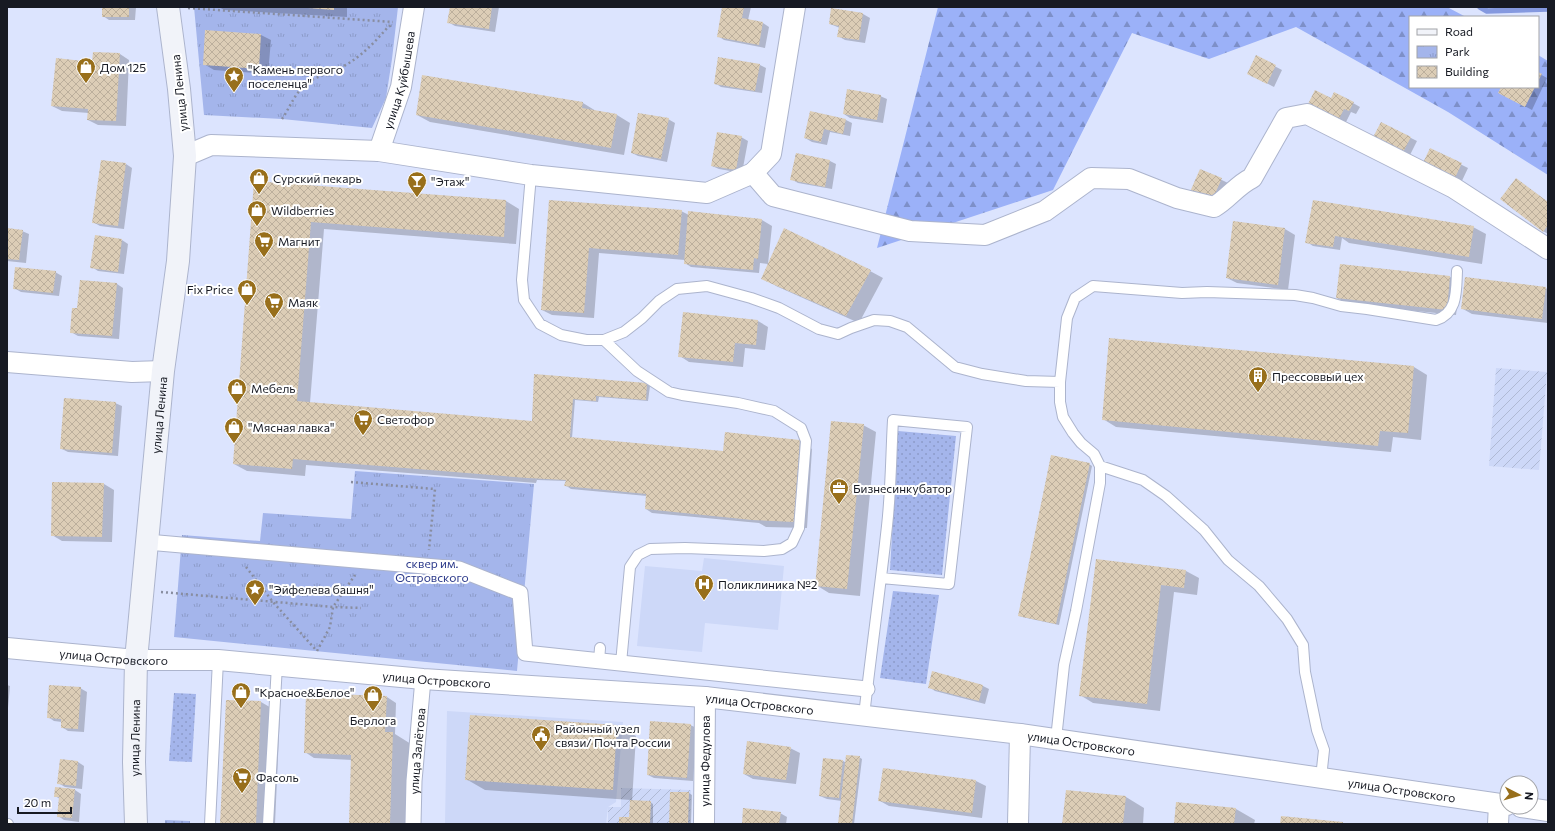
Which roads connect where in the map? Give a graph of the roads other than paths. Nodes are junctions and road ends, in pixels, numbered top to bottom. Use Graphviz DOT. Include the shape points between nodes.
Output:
graph roads {
  1 [pos="176,7"];
  2 [pos="796,7"];
  3 [pos="408,18"];
  4 [pos="379,151"];
  5 [pos="185,156"];
  6 [pos="753,173"];
  7 [pos="531,175"];
  8 [pos="1548,249"];
  9 [pos="1457,271"];
  10 [pos="604,340"];
  11 [pos="7,362"];
  12 [pos="163,371"];
  13 [pos="1060,382"];
  14 [pos="1100,466"];
  15 [pos="147,542"];
  16 [pos="881,578"];
  17 [pos="7,648"];
  18 [pos="136,660"];
  19 [pos="218,660"];
  20 [pos="621,663"];
  21 [pos="277,665"];
  22 [pos="424,679"];
  23 [pos="867,689"];
  24 [pos="705,697"];
  25 [pos="864,716"];
  26 [pos="1020,734"];
  27 [pos="1056,740"];
  28 [pos="1321,778"];
  29 [pos="1499,803"];
  30 [pos="136,824"];
  31 [pos="210,824"];
  32 [pos="268,824"];
  33 [pos="413,824"];
  34 [pos="704,824"];
  35 [pos="1018,824"];
  1 -- 5 [label="main road, улица Ленина"];
  2 -- 6 [label="street" via="771,154"];
  3 -- 4 [label="street, улица Куйбышева" via="401,87"];
  4 -- 5 [label="street" via="211,145"];
  4 -- 7 [label="street"];
  5 -- 12 [label="main road, улица Ленина" via="178,261"];
  6 -- 7 [label="street" via="707,193"];
  6 -- 8 [label="street" via="773,196 910,231 985,235 1045,211 1091,178 1129,180 1177,198 1214,207 1224,202 1242,183 1252,178 1286,118 1307,114 1454,188"];
  7 -- 10 [label="lane" via="522,280 524,300 540,324 561,335 586,340"];
  9 -- 13 [label="lane" via="1454,303 1444,317 1436,320 1341,306 1295,295 1182,293 1093,286 1075,298 1067,318"];
  10 -- 13 [label="lane" via="624,332 659,300 677,289 707,286 779,308 819,329 838,334 874,320 890,321 907,327 955,367 1026,381"];
  10 -- 20 [label="lane" via="637,371 670,392 774,411 801,428 806,441 799,528 792,543 782,549 764,551 650,549 638,555 630,567"];
  11 -- 12 [label="street" via="132,372"];
  12 -- 15 [label="main road, улица Ленина"];
  13 -- 14 [label="lane" via="1063,417 1073,433 1094,454"];
  14 -- 27 [label="lane" via="1100,483 1064,665"];
  14 -- 28 [label="lane" via="1143,480 1166,496 1204,530 1228,560 1259,586 1287,619 1303,645 1305,672 1317,730 1324,750"];
  15 -- 18 [label="main road, улица Ленина"];
  15 -- 20 [label="street" via="459,569 520,593 525,653 600,654"];
  16 -- 16 [label="lane" via="893,420 967,427 949,584"];
  16 -- 23 [label="lane"];
  17 -- 18 [label="street, улица Островского"];
  18 -- 19 [label="street, улица Островского"];
  18 -- 30 [label="main road, улица Ленина"];
  19 -- 21 [label="street, улица Островского"];
  19 -- 31 [label="lane"];
  20 -- 23 [label="street"];
  21 -- 22 [label="street, улица Островского" via="316,660"];
  21 -- 32 [label="lane"];
  22 -- 24 [label="street, улица Островского"];
  22 -- 33 [label="street, улица Залётова" via="414,781"];
  23 -- 25 [label="lane"];
  24 -- 25 [label="street, улица Островского"];
  24 -- 34 [label="street, улица Федулова"];
  25 -- 26 [label="street, улица Островского"];
  26 -- 27 [label="street, улица Островского"];
  26 -- 35 [label="street"];
  27 -- 28 [label="street, улица Островского"];
  28 -- 29 [label="street, улица Островского"];
}
